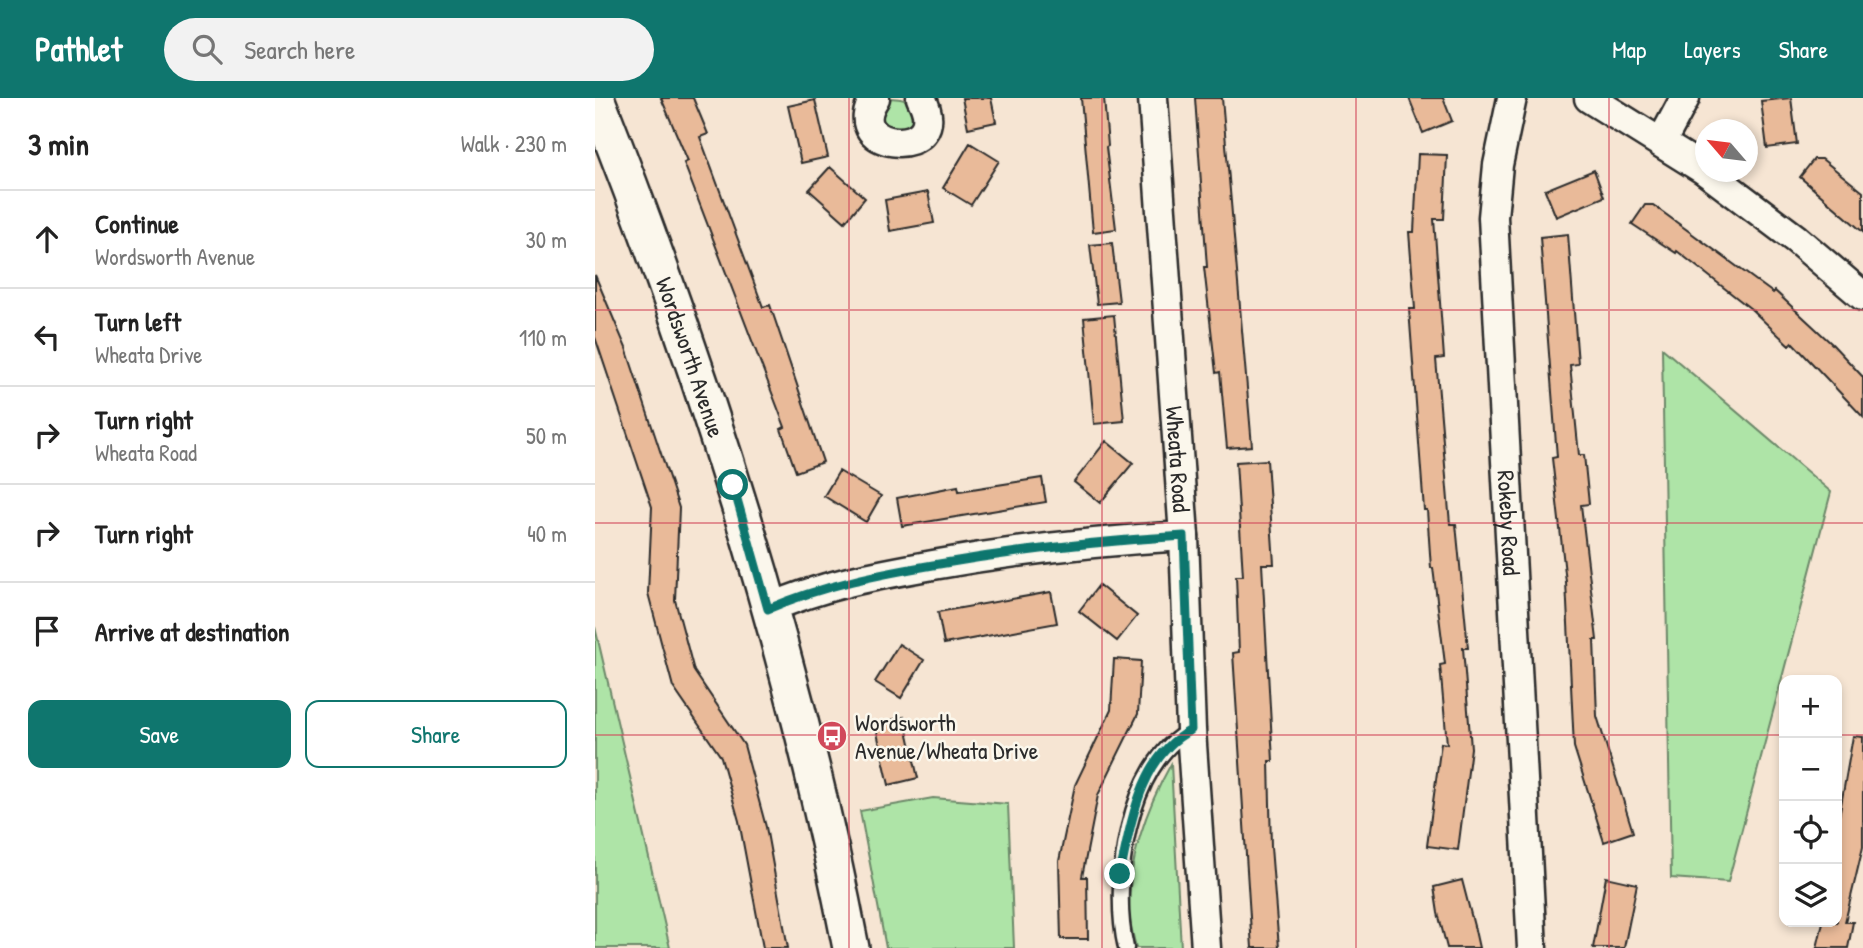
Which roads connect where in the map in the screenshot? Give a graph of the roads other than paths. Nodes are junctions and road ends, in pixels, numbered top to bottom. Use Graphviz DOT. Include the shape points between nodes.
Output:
graph roads {
  1 [pos="596,98"];
  2 [pos="875,98"];
  3 [pos="921,98"];
  4 [pos="1153,98"];
  5 [pos="1512,98"];
  6 [pos="1589,98"];
  7 [pos="1685,98"];
  8 [pos="1662,141"];
  9 [pos="1695,164"];
  10 [pos="1721,182"];
  11 [pos="1863,296"];
  12 [pos="1184,536"];
  13 [pos="768,609"];
  14 [pos="1191,730"];
  15 [pos="851,948"];
  16 [pos="1126,948"];
  17 [pos="1206,948"];
  18 [pos="1532,948"];
  1 -- 13 [label="street, Wordsworth Avenue" via="645,221 733,485"];
  2 -- 3 [label="street" via="869,110 873,129 887,142 897,144 913,140 925,124"];
  4 -- 12 [label="street, Wheata Road"];
  5 -- 18 [label="street, Rokeby Road" via="1493,217"];
  6 -- 8 [label="street"];
  7 -- 8 [label="street"];
  8 -- 9 [label="street"];
  10 -- 11 [label="street"];
  12 -- 13 [label="street" via="1079,542 970,558 854,579"];
  12 -- 14 [label="street, Wheata Road"];
  13 -- 15 [label="street, Wordsworth Avenue" via="835,867"];
  14 -- 16 [label="lane" via="1167,748 1147,778 1132,818 1120,874 1120,924"];
  14 -- 17 [label="street, Wheata Road"];
}
